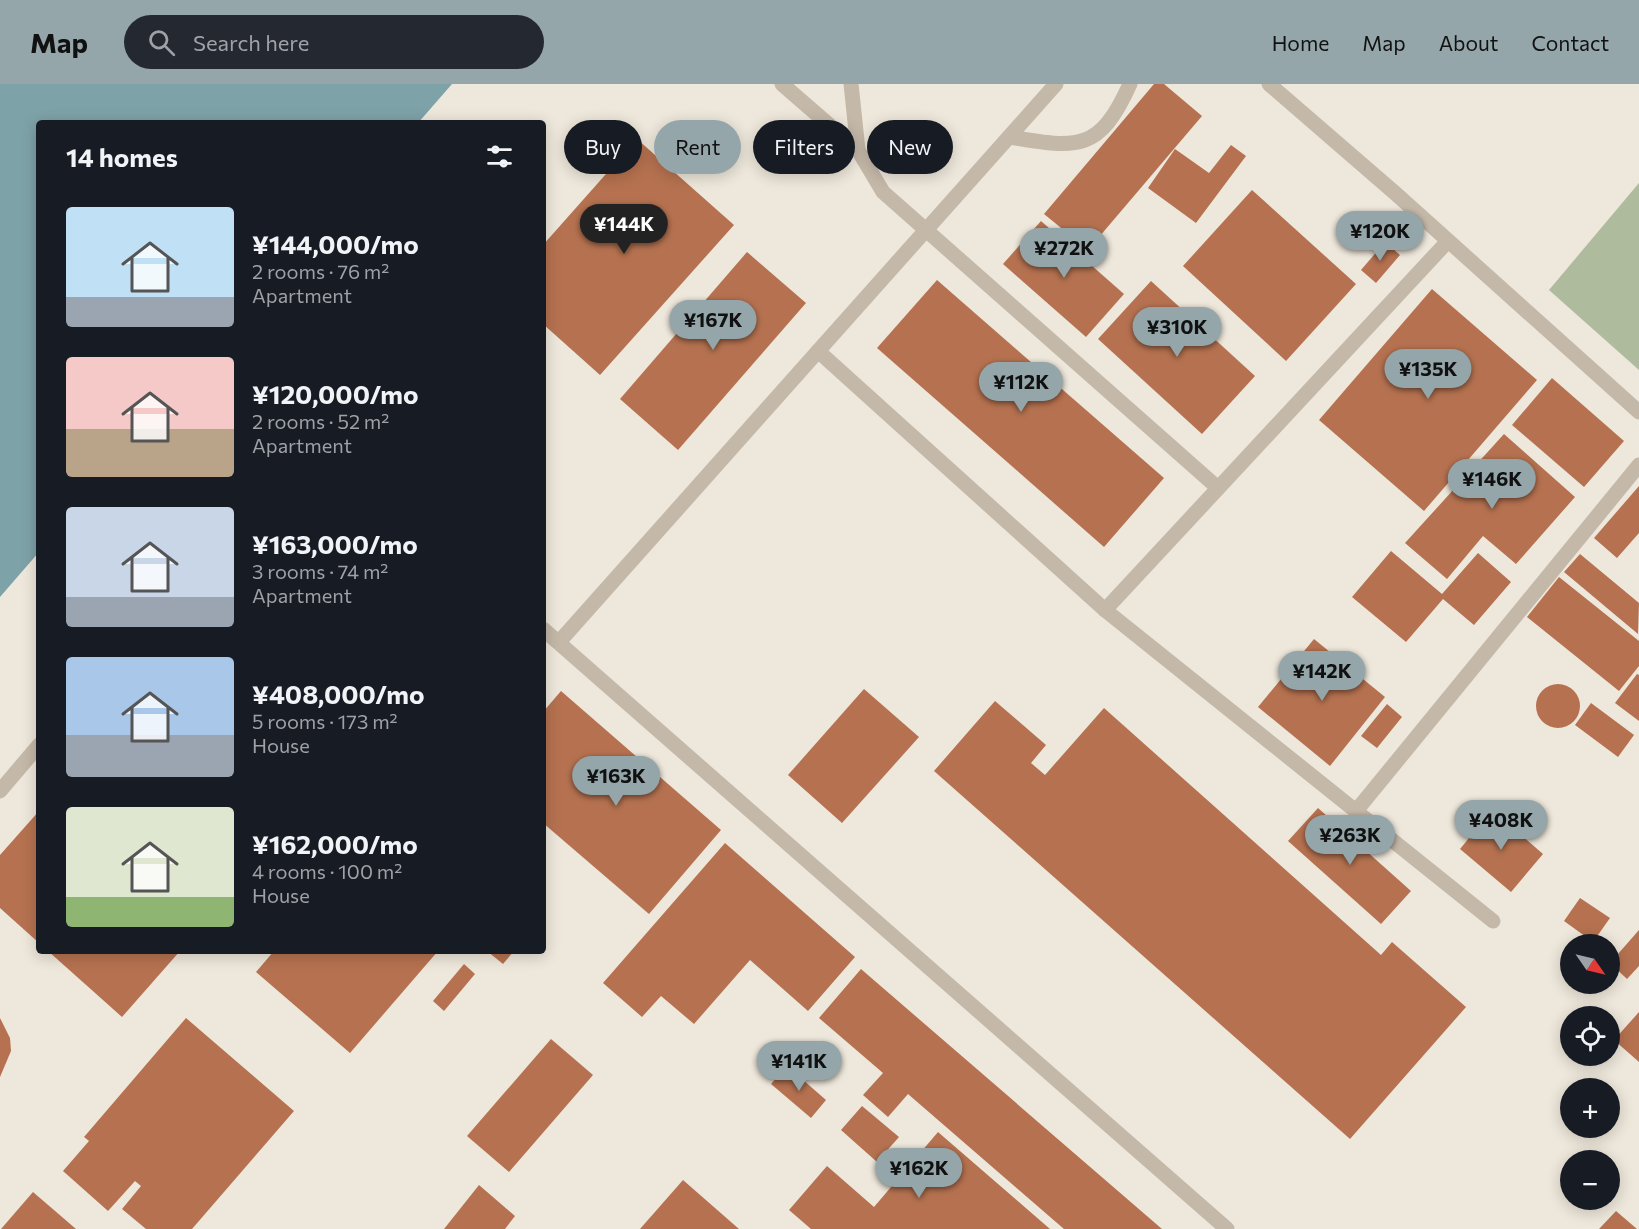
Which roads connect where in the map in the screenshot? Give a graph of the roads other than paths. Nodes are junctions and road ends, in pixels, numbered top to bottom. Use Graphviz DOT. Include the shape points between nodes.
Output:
graph roads {
  1 [pos="782,84"];
  2 [pos="851,84"];
  3 [pos="1056,84"];
  4 [pos="1130,84"];
  5 [pos="1269,84"];
  6 [pos="1009,137"];
  7 [pos="858,150"];
  8 [pos="927,229"];
  9 [pos="1448,241"];
  10 [pos="818,351"];
  11 [pos="1639,412"];
  12 [pos="1639,465"];
  13 [pos="1218,488"];
  14 [pos="1105,610"];
  15 [pos="546,631"];
  16 [pos="559,642"];
  17 [pos="36,749"];
  18 [pos="0,791"];
  19 [pos="1356,811"];
  20 [pos="1493,921"];
  21 [pos="1227,1229"];
  1 -- 7 [label="lane"];
  2 -- 7 [label="lane"];
  3 -- 6 [label="lane"];
  4 -- 6 [label="lane" via="1113,117 1091,138 1061,146"];
  5 -- 9 [label="lane"];
  6 -- 8 [label="lane"];
  7 -- 8 [label="lane" via="883,192"];
  8 -- 10 [label="lane"];
  8 -- 13 [label="lane"];
  9 -- 11 [label="lane"];
  9 -- 13 [label="lane"];
  10 -- 14 [label="lane"];
  10 -- 16 [label="lane"];
  12 -- 19 [label="lane"];
  13 -- 14 [label="lane"];
  14 -- 19 [label="lane"];
  15 -- 16 [label="lane"];
  16 -- 21 [label="lane"];
  17 -- 18 [label="lane"];
  19 -- 20 [label="lane"];
}
